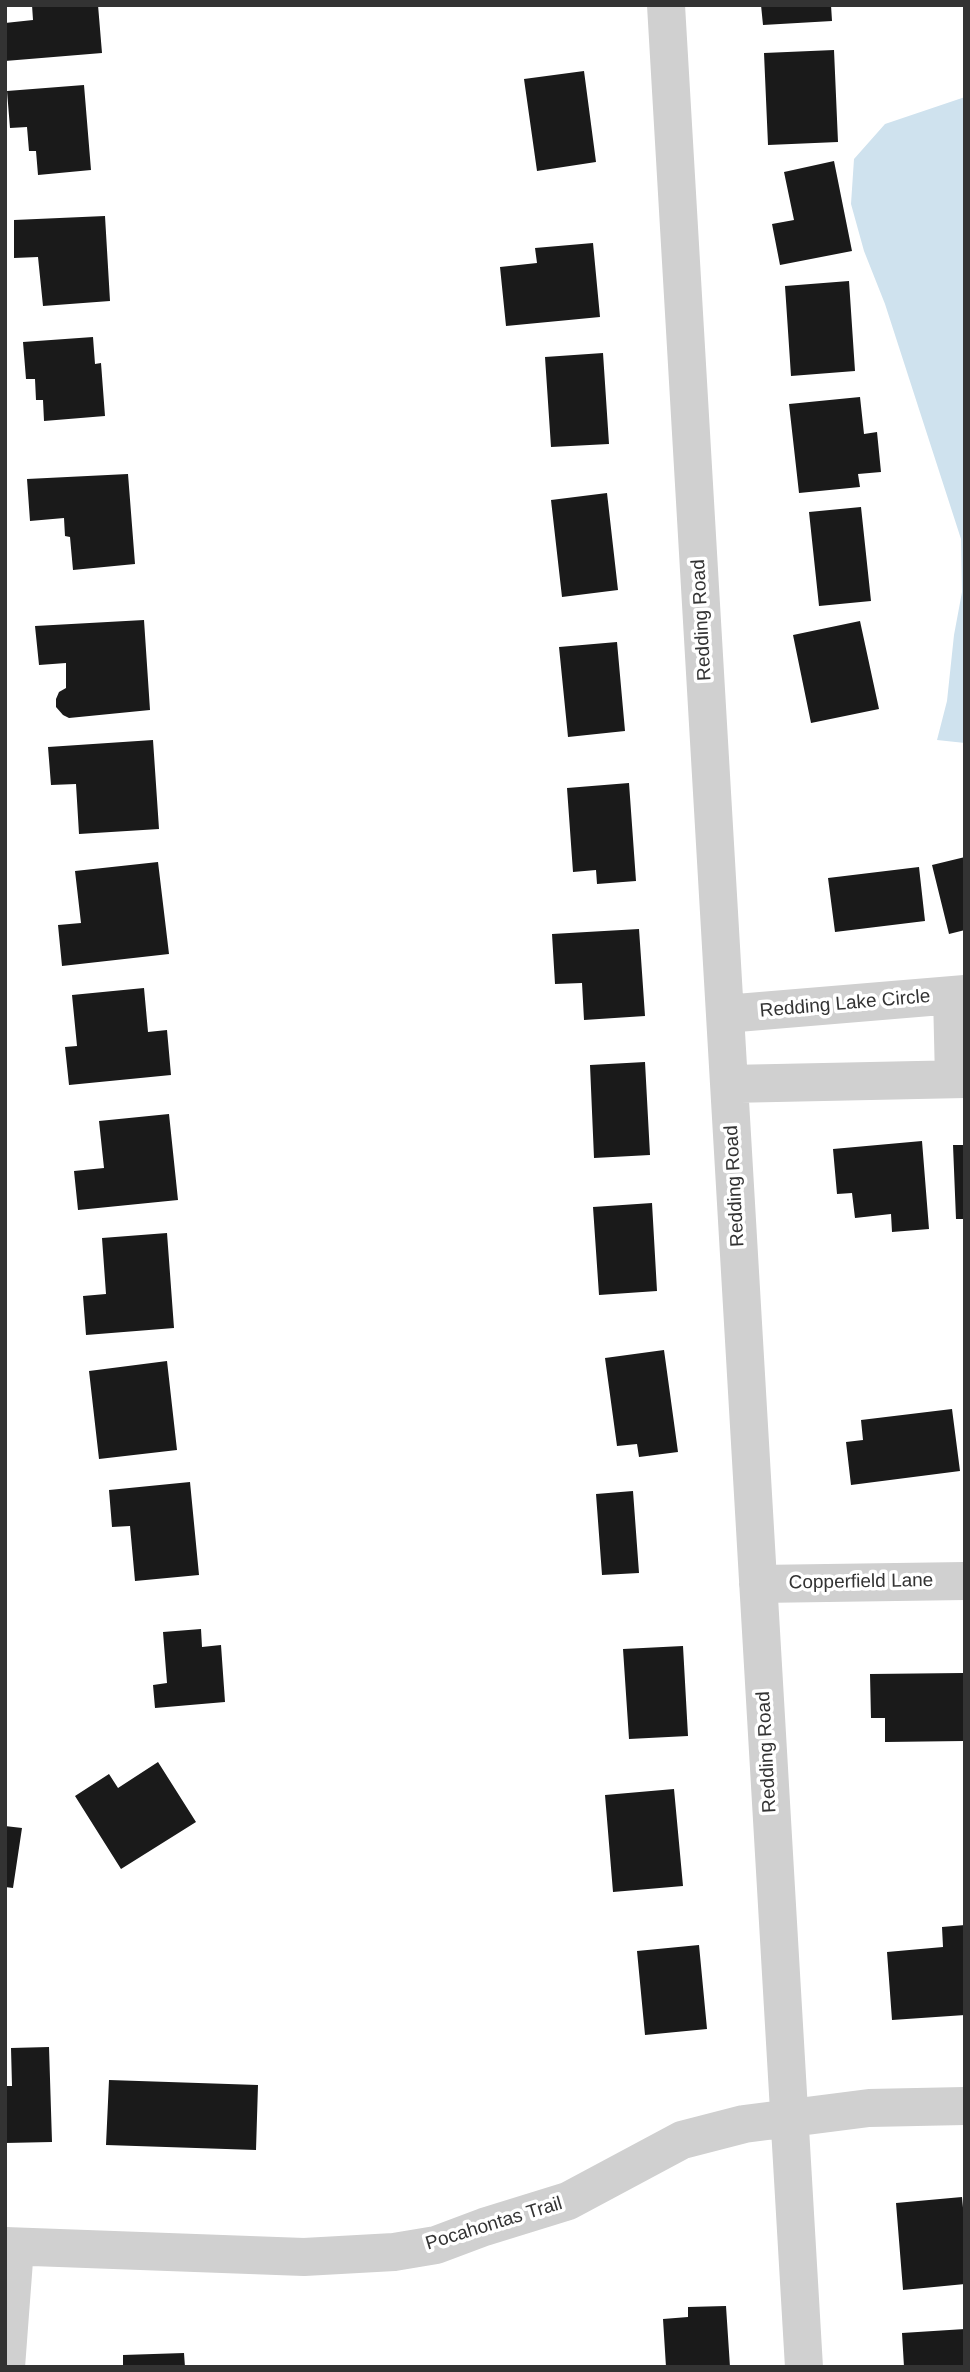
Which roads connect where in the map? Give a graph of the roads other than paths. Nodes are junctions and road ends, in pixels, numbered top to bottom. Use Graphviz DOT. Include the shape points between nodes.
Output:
graph roads {
  1 [pos="666,5"];
  2 [pos="958,995"];
  3 [pos="725,1014"];
  4 [pos="959,1079"];
  5 [pos="729,1084"];
  6 [pos="965,1581"];
  7 [pos="758,1584"];
  8 [pos="965,2106"];
  9 [pos="788,2118"];
  10 [pos="10,2247"];
  11 [pos="6,2367"];
  12 [pos="804,2367"];
  1 -- 3 [label="street, Redding Road"];
  2 -- 3 [label="street, Redding Lake Circle"];
  2 -- 4 [label="street"];
  3 -- 5 [label="street, Redding Road"];
  4 -- 5 [label="street"];
  5 -- 7 [label="street, Redding Road"];
  6 -- 7 [label="street, Copperfield Lane"];
  7 -- 9 [label="street, Redding Road"];
  8 -- 9 [label="street, Pocahontas Trail" via="869,2108"];
  9 -- 10 [label="street, Pocahontas Trail" via="682,2140 568,2201 436,2245 394,2252 304,2257"];
  9 -- 12 [label="street, Redding Road"];
  10 -- 11 [label="street"];
}
